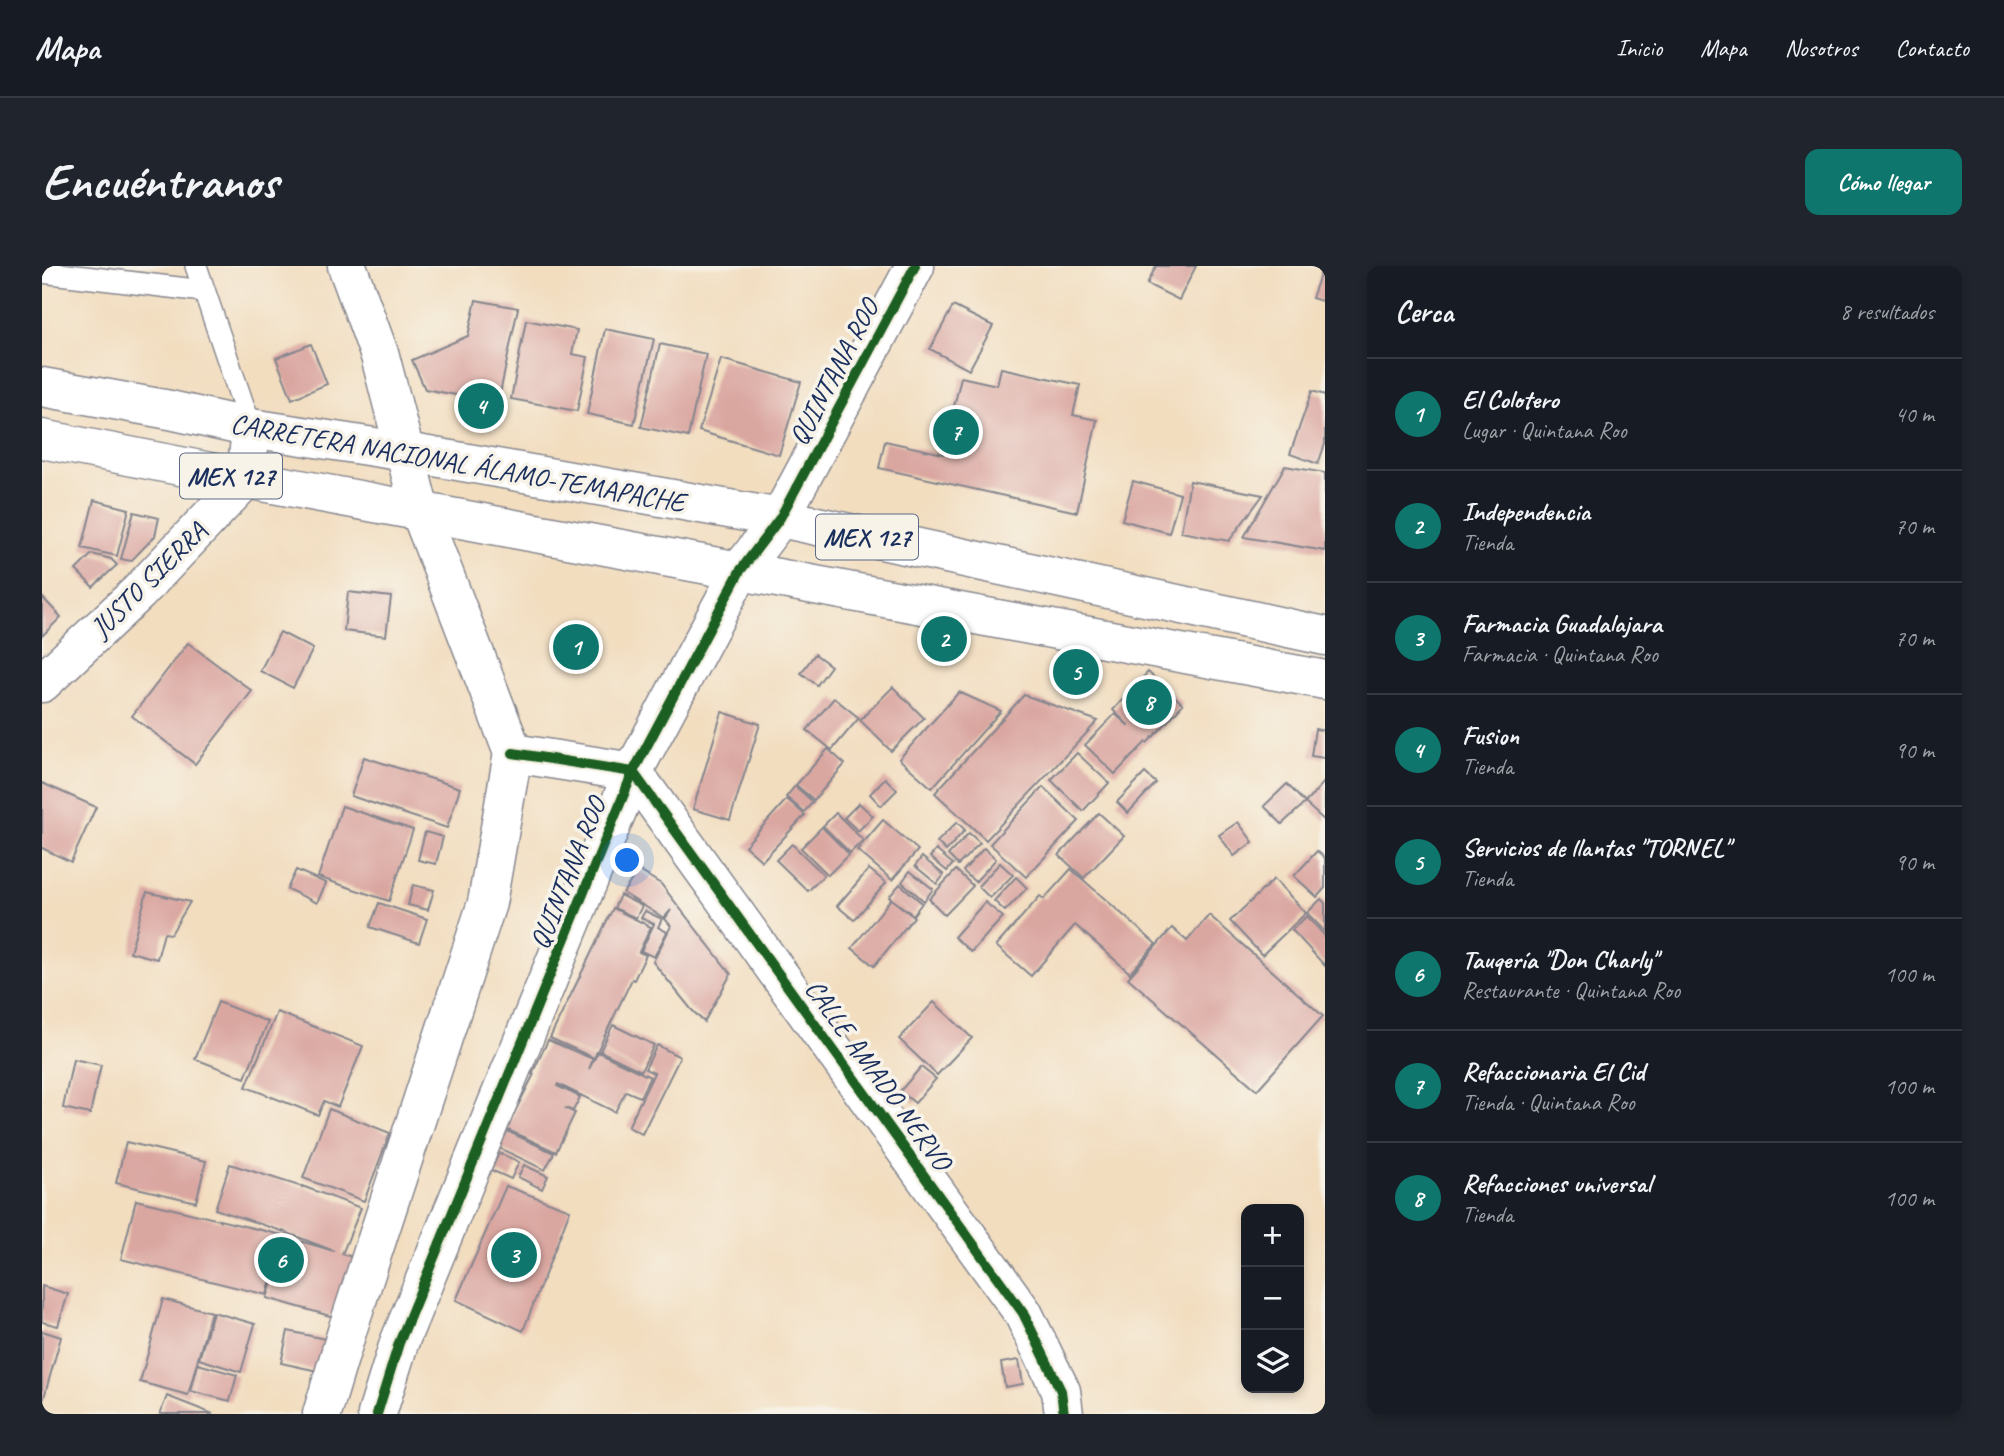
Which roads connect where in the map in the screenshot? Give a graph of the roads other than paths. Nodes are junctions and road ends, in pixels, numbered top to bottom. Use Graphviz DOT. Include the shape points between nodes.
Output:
graph roads {
  1 [pos="196,266"];
  2 [pos="348,266"];
  3 [pos="915,266"];
  4 [pos="42,272"];
  5 [pos="204,291"];
  6 [pos="42,387"];
  7 [pos="251,428"];
  8 [pos="42,439"];
  9 [pos="406,452"];
  10 [pos="246,479"];
  11 [pos="420,511"];
  12 [pos="780,518"];
  13 [pos="740,571"];
  14 [pos="1157,600"];
  15 [pos="1325,636"];
  16 [pos="1149,648"];
  17 [pos="1325,680"];
  18 [pos="42,683"];
  19 [pos="513,753"];
  20 [pos="634,772"];
  21 [pos="322,1414"];
  22 [pos="377,1414"];
  23 [pos="1064,1414"];
  1 -- 5 [label="lane"];
  2 -- 9 [label="street" via="380,356"];
  3 -- 12 [label="street, QUINTANA ROO"];
  4 -- 5 [label="lane"];
  5 -- 7 [label="lane"];
  6 -- 7 [label="street, CARRETERA NACIONAL ÁLAMO-TEMAPACHE / MEX 127"];
  7 -- 9 [label="street, CARRETERA NACIONAL ÁLAMO-TEMAPACHE / MEX 127"];
  7 -- 10 [label="street"];
  8 -- 10 [label="street, CARRETERA NACIONAL ÁLAMO-TEMAPACHE / MEX 127"];
  9 -- 11 [label="street"];
  9 -- 12 [label="street, CARRETERA NACIONAL ÁLAMO-TEMAPACHE / MEX 127"];
  10 -- 11 [label="street, CARRETERA NACIONAL ÁLAMO-TEMAPACHE / MEX 127"];
  10 -- 18 [label="street, JUSTO SIERRA" via="139,592"];
  11 -- 13 [label="street, CARRETERA NACIONAL ÁLAMO-TEMAPACHE / MEX 127"];
  11 -- 19 [label="street"];
  12 -- 13 [label="street, QUINTANA ROO"];
  12 -- 14 [label="street, CARRETERA NACIONAL ÁLAMO-TEMAPACHE / MEX 127"];
  13 -- 16 [label="street, CARRETERA NACIONAL ÁLAMO-TEMAPACHE / MEX 127"];
  13 -- 20 [label="street, QUINTANA ROO"];
  14 -- 15 [label="street, CARRETERA NACIONAL ÁLAMO-TEMAPACHE / MEX 127"];
  14 -- 16 [label="street"];
  16 -- 17 [label="street, CARRETERA NACIONAL ÁLAMO-TEMAPACHE / MEX 127"];
  19 -- 20 [label="street"];
  19 -- 21 [label="street" via="487,903"];
  20 -- 22 [label="street, QUINTANA ROO" via="398,1343"];
  20 -- 23 [label="street, CALLE AMADO NERVO" via="1023,1313 1061,1391"];
}
